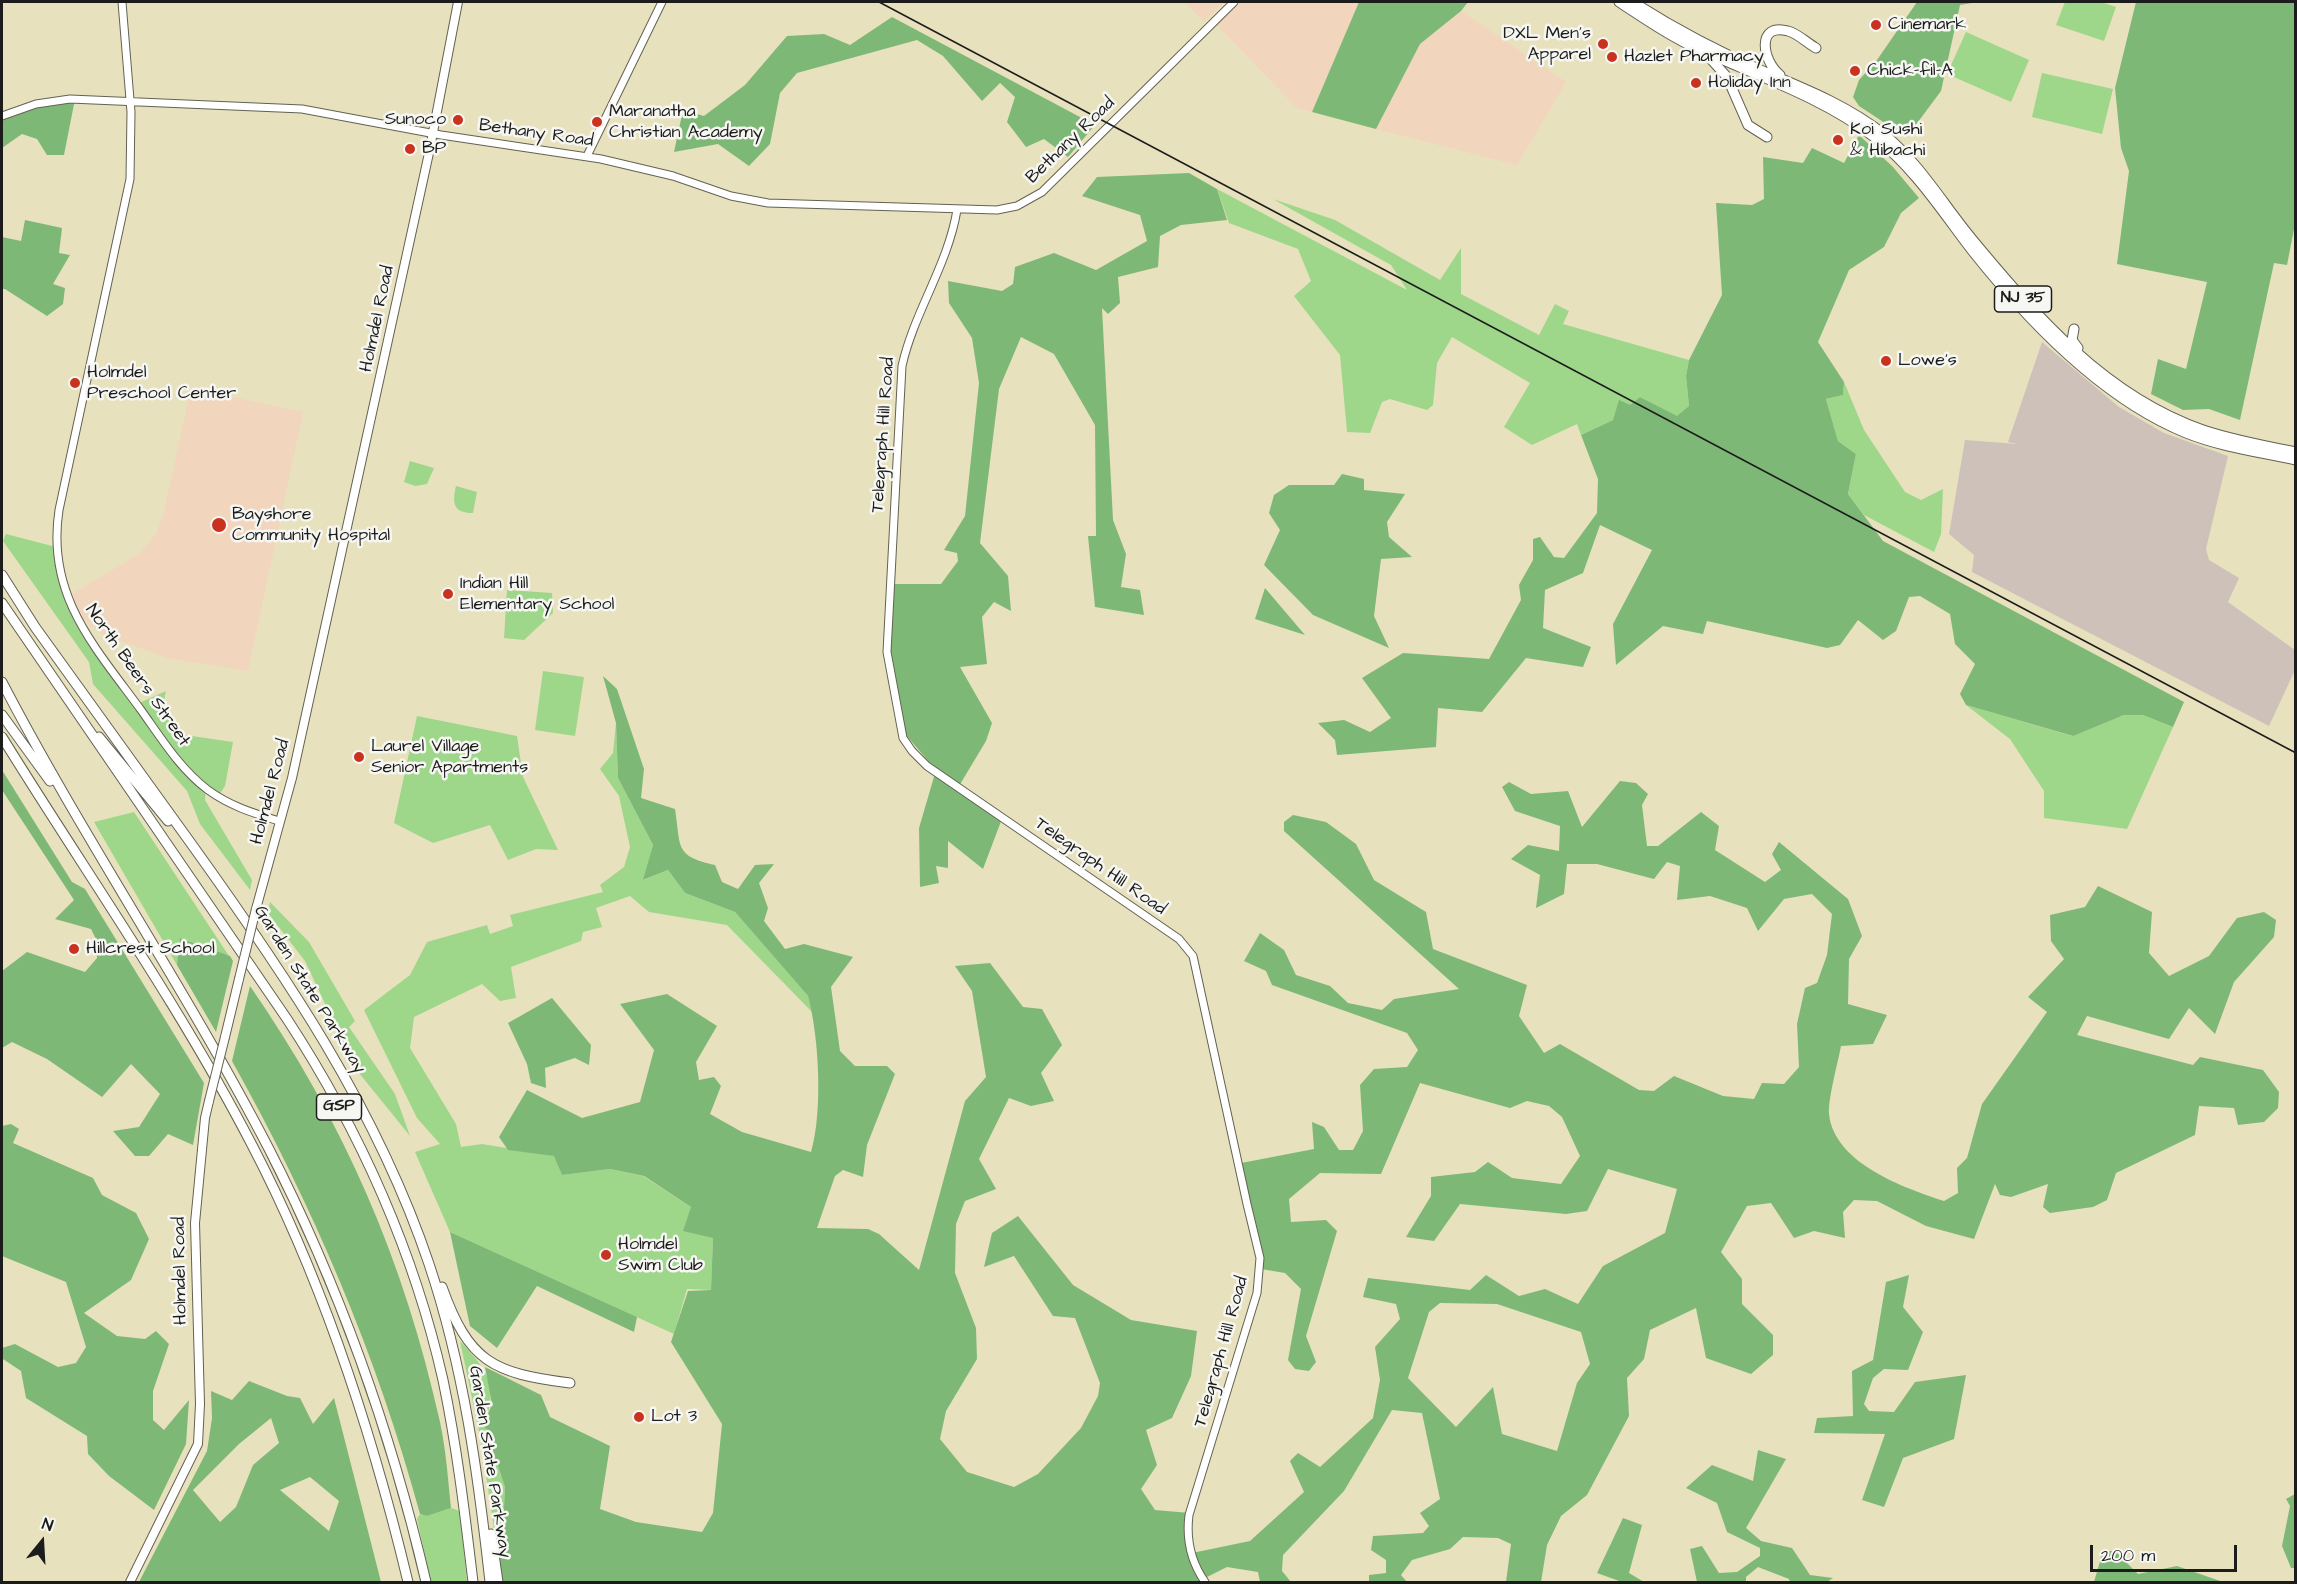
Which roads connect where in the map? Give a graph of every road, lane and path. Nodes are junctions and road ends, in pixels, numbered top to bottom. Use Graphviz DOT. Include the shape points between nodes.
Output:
graph roads {
  1 [pos="122,2"];
  2 [pos="458,2"];
  3 [pos="662,2"];
  4 [pos="1234,2"];
  5 [pos="1619,2"];
  6 [pos="1633,2"];
  7 [pos="1816,48"];
  8 [pos="1700,50"];
  9 [pos="1786,80"];
  10 [pos="130,102"];
  11 [pos="2,116"];
  12 [pos="433,134"];
  13 [pos="1767,137"];
  14 [pos="587,156"];
  15 [pos="957,210"];
  16 [pos="2043,321"];
  17 [pos="2090,364"];
  18 [pos="2295,452"];
  19 [pos="2295,460"];
  20 [pos="2,575"];
  21 [pos="2,603"];
  22 [pos="2,682"];
  23 [pos="63,693"];
  24 [pos="2,715"];
  25 [pos="2,737"];
  26 [pos="2,747"];
  27 [pos="38,795"];
  28 [pos="279,821"];
  29 [pos="86,832"];
  30 [pos="204,861"];
  31 [pos="428,1262"];
  32 [pos="570,1383"];
  33 [pos="480,1491"];
  34 [pos="130,1582"];
  35 [pos="408,1582"];
  36 [pos="426,1582"];
  37 [pos="473,1582"];
  38 [pos="490,1582"];
  39 [pos="498,1582"];
  40 [pos="1205,1582"];
  1 -- 10 [label="street, North Beers Street"];
  2 -- 12 [label="main road, Holmdel Road"];
  3 -- 14 [label="street"];
  4 -- 15 [label="street, Bethany Road" via="1042,192 1010,208"];
  5 -- 8 [label="highway, NJ 35"];
  6 -- 9 [label="highway, NJ 35" via="1708,45"];
  7 -- 9 [label="highway" via="1789,31 1776,31 1768,37 1764,50 1767,61"];
  8 -- 13 [label="highway" via="1727,77 1748,125"];
  8 -- 19 [label="highway, NJ 35" via="1828,109 1881,142 1911,171 2015,303 2058,345 2141,410 2218,444"];
  9 -- 16 [label="highway, NJ 35" via="1853,112 1903,151"];
  10 -- 11 [label="street, Bethany Road" via="53,101"];
  10 -- 12 [label="street, Bethany Road" via="302,109"];
  10 -- 28 [label="street, North Beers Street" via="133,142 128,194 58,516 56,542 62,581 84,633 185,769 235,806"];
  12 -- 14 [label="street, Bethany Road"];
  12 -- 28 [label="main road, Holmdel Road" via="294,768"];
  14 -- 15 [label="street, Bethany Road" via="768,203"];
  15 -- 40 [label="street, Telegraph Hill Road" via="945,255 902,366 887,634 897,711 903,738 927,766 1179,939 1193,957 1260,1266 1251,1316 1189,1515 1191,1554"];
  16 -- 17 [label="highway, NJ 35"];
  16 -- 17 [label="highway" via="2064,333 2074,329 2074,345"];
  17 -- 18 [label="highway, NJ 35" via="2131,394 2184,422 2220,435"];
  20 -- 30 [label="highway, Garden State Parkway / GSP"];
  21 -- 23 [label="highway, Garden State Parkway / GSP"];
  22 -- 29 [label="highway"];
  23 -- 30 [label="highway"];
  23 -- 37 [label="highway, Garden State Parkway / GSP" via="297,1035 369,1166 408,1262 438,1360 457,1453"];
  24 -- 29 [label="highway"];
  25 -- 27 [label="highway"];
  26 -- 27 [label="highway"];
  27 -- 35 [label="highway" via="186,1028 275,1193 305,1258 349,1375"];
  28 -- 34 [label="main road, Holmdel Road, bridge" via="205,1118 195,1223 198,1444"];
  29 -- 36 [label="highway" via="247,1109 307,1228 381,1418"];
  30 -- 31 [label="highway, Garden State Parkway / GSP" via="271,957 343,1072 395,1177"];
  31 -- 32 [label="highway" via="460,1333 479,1354 512,1371"];
  31 -- 33 [label="highway, Garden State Parkway / GSP" via="458,1366"];
  33 -- 38 [label="highway, Garden State Parkway / GSP"];
  33 -- 39 [label="highway"];
}
